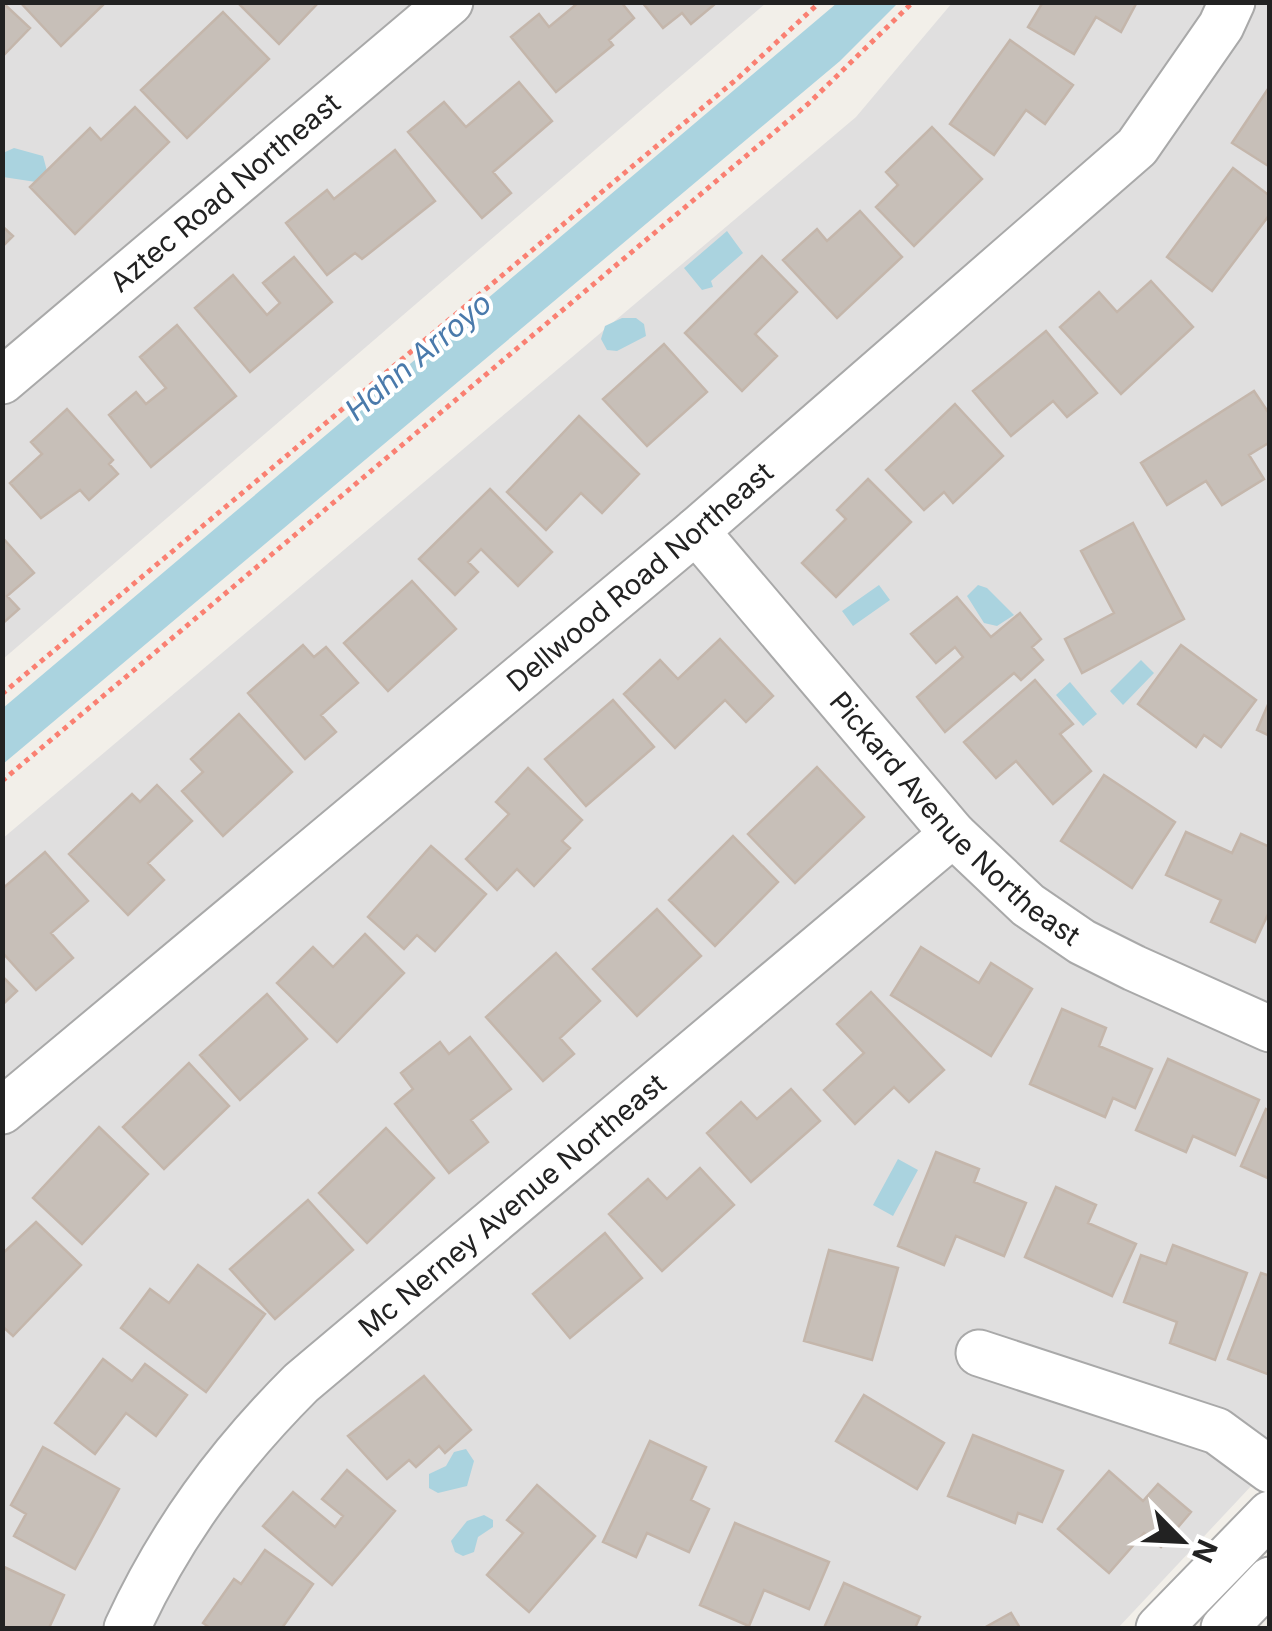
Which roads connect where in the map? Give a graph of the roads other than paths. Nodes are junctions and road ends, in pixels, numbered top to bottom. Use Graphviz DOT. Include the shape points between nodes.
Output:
graph roads {
  1 [pos="450,2"];
  2 [pos="1232,2"];
  3 [pos="2,381"];
  4 [pos="696,531"];
  5 [pos="953,834"];
  6 [pos="1270,1029"];
  7 [pos="2,1111"];
  8 [pos="978,1354"];
  9 [pos="1270,1470"];
  10 [pos="1270,1514"];
  11 [pos="1270,1580"];
  12 [pos="126,1628"];
  13 [pos="1159,1628"];
  14 [pos="1224,1628"];
  1 -- 3 [label="street, Aztec Road Northeast"];
  2 -- 4 [label="street, Dellwood Road Northeast" via="1138,147"];
  4 -- 5 [label="street, Pickard Avenue Northeast"];
  4 -- 7 [label="street, Dellwood Road Northeast"];
  5 -- 6 [label="street, Pickard Avenue Northeast" via="1028,905 1082,942"];
  5 -- 12 [label="street, Mc Nerney Avenue Northeast" via="301,1384 211,1481 173,1536"];
  8 -- 9 [label="street" via="1216,1430"];
  10 -- 13 [label="street"];
  11 -- 14 [label="street"];
}
